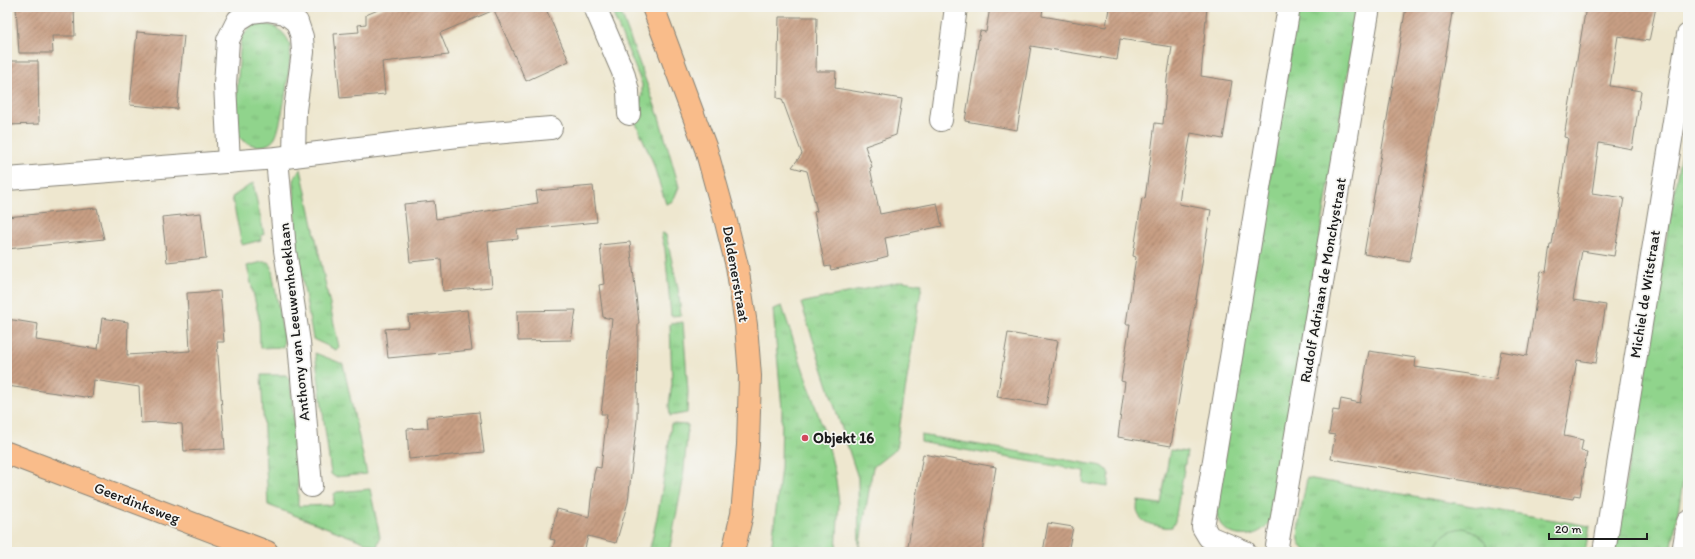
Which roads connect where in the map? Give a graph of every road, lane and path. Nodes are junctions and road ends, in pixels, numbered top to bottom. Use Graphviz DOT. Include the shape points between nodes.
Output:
graph roads {
  1 [pos="595,7"];
  2 [pos="653,7"];
  3 [pos="956,7"];
  4 [pos="1289,7"];
  5 [pos="1369,7"];
  6 [pos="1688,35"];
  7 [pos="629,114"];
  8 [pos="941,120"];
  9 [pos="551,128"];
  10 [pos="286,157"];
  11 [pos="229,162"];
  12 [pos="7,179"];
  13 [pos="7,453"];
  14 [pos="311,486"];
  15 [pos="1688,522"];
  16 [pos="267,552"];
  17 [pos="733,552"];
  18 [pos="1245,552"];
  19 [pos="1276,552"];
  20 [pos="1604,552"];
  21 [pos="1683,552"];
  1 -- 7 [label="street" via="623,72 628,92"];
  2 -- 17 [label="main road, Deldenerstraat" via="706,149 737,266 745,317 750,376 748,445 742,514"];
  3 -- 8 [label="street"];
  4 -- 18 [label="street" via="1203,527 1209,537"];
  5 -- 19 [label="street, Rudolf Adriaan de Monchystraat"];
  6 -- 20 [label="street, Michiel de Witstraat"];
  9 -- 10 [label="street" via="458,136"];
  10 -- 11 [label="street"];
  10 -- 11 [label="street, Anthony van Leeuwenhoeklaan" via="303,52 302,37 297,22 285,13 267,10 251,12 238,20 228,40 225,84"];
  10 -- 14 [label="street, Anthony van Leeuwenhoeklaan" via="285,250 299,342"];
  11 -- 12 [label="street"];
  13 -- 16 [label="main road, Geerdinksweg"];
  15 -- 21 [label="street"];
}
